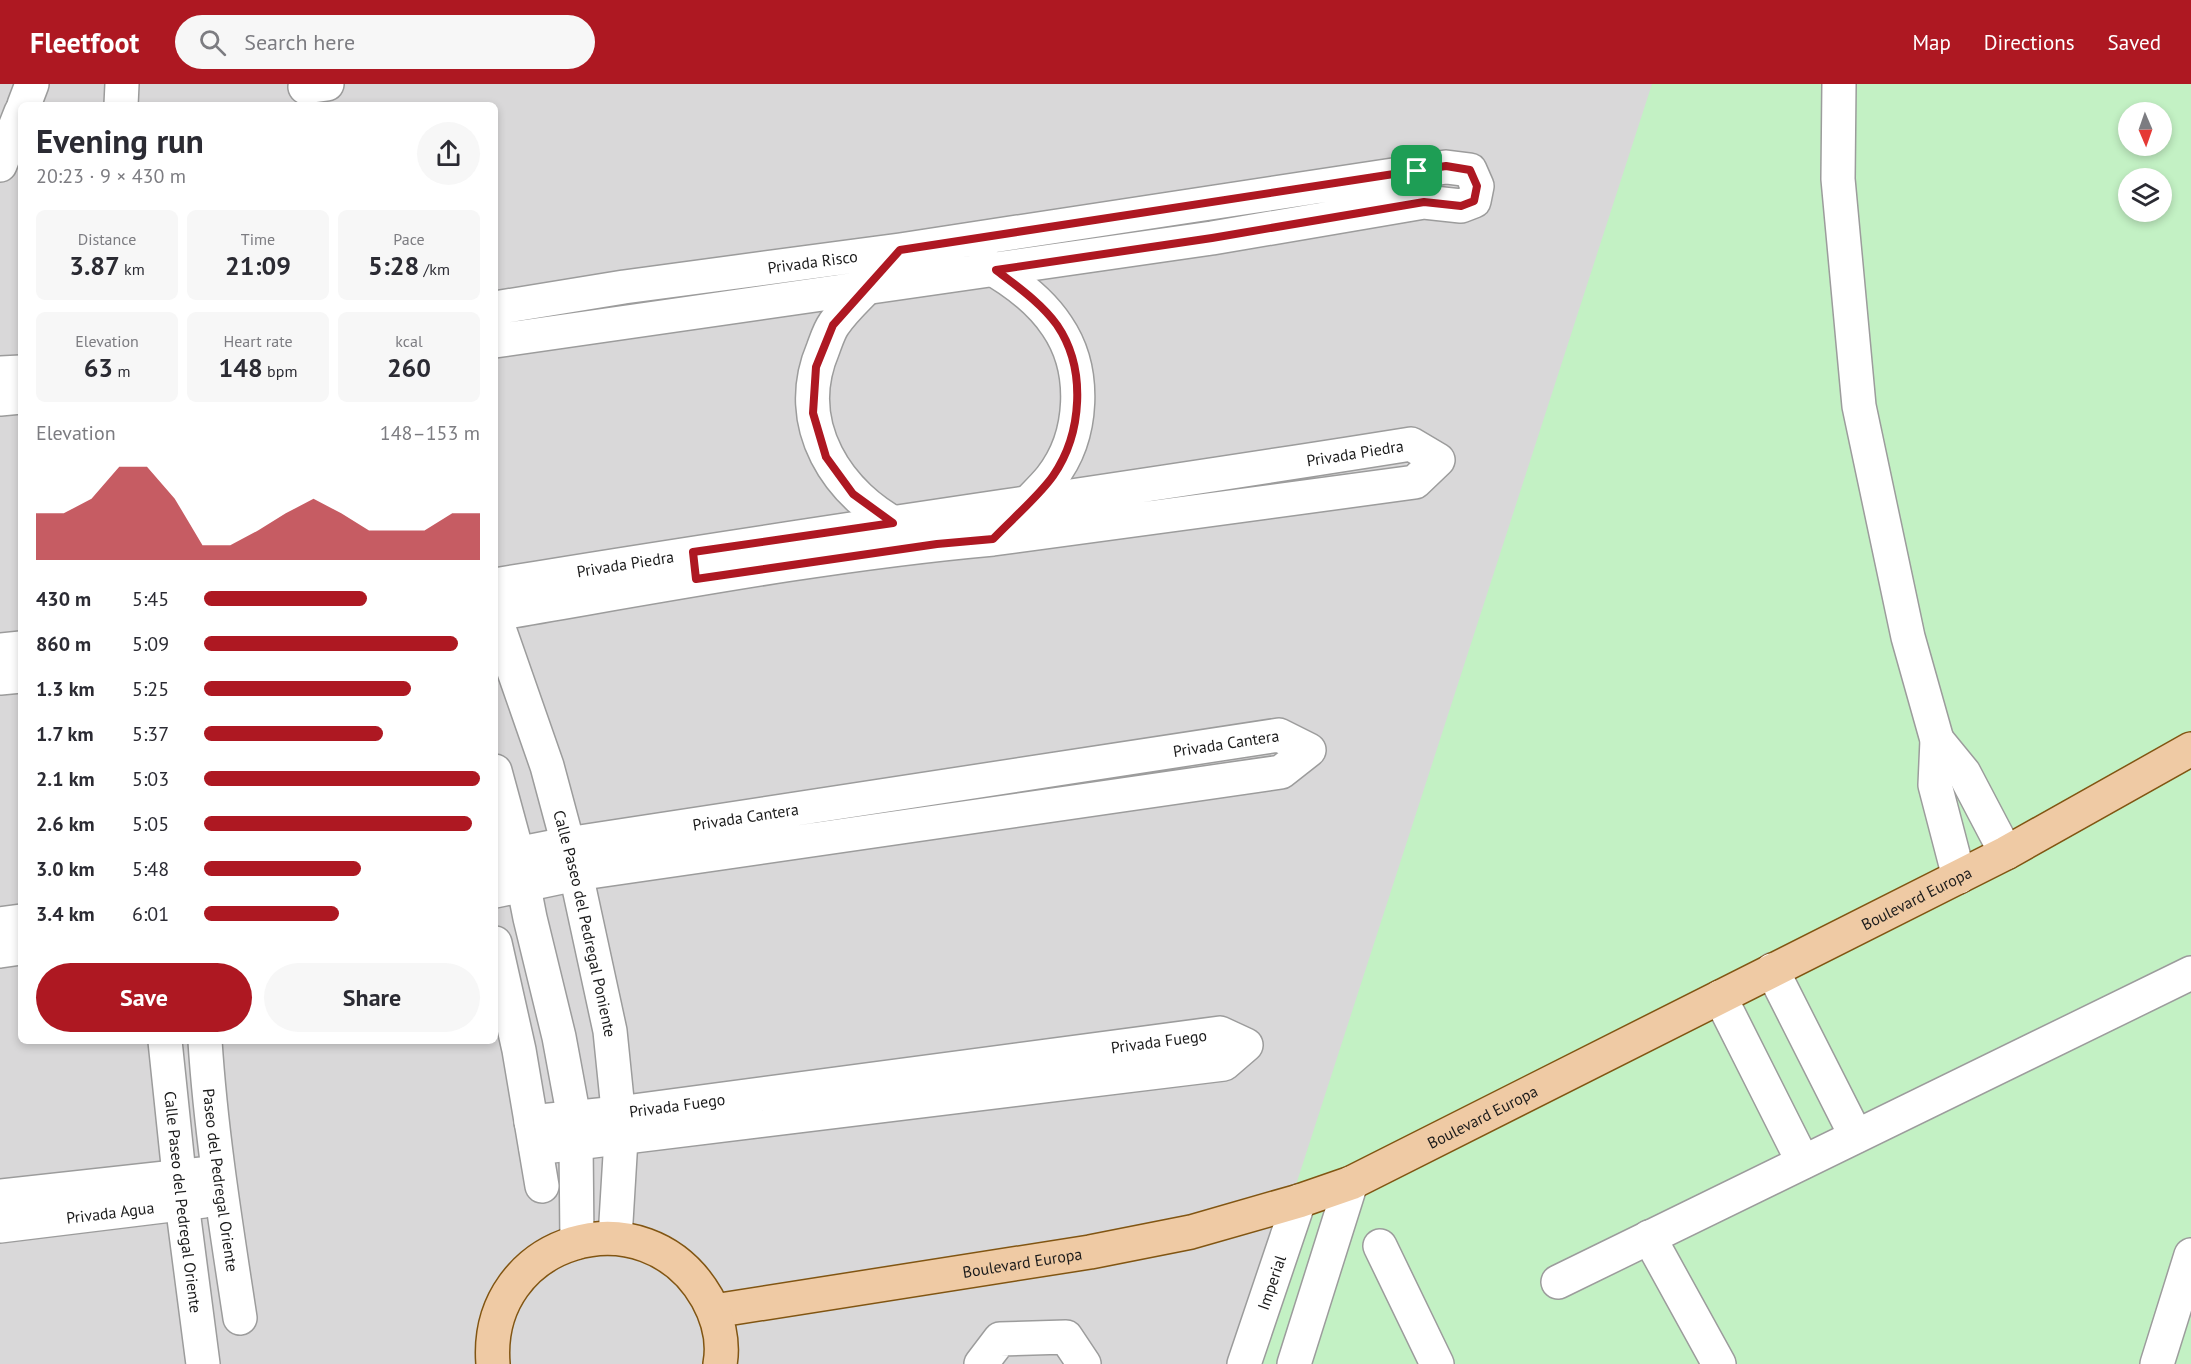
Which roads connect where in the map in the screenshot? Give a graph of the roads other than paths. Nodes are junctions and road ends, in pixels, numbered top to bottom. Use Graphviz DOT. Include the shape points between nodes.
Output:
graph roads {
  1 [pos="32,84"];
  2 [pos="122,84"];
  3 [pos="1839,84"];
  4 [pos="25,102"];
  5 [pos="121,102"];
  6 [pos="18,120"];
  7 [pos="0,165"];
  8 [pos="1206,203"];
  9 [pos="1212,238"];
  10 [pos="947,242"];
  11 [pos="900,250"];
  12 [pos="996,270"];
  13 [pos="624,287"];
  14 [pos="866,289"];
  15 [pos="498,308"];
  16 [pos="632,322"];
  17 [pos="498,341"];
  18 [pos="18,372"];
  19 [pos="0,374"];
  20 [pos="18,397"];
  21 [pos="0,399"];
  22 [pos="1218,475"];
  23 [pos="1028,502"];
  24 [pos="1220,508"];
  25 [pos="893,523"];
  26 [pos="993,539"];
  27 [pos="937,544"];
  28 [pos="695,566"];
  29 [pos="498,585"];
  30 [pos="498,615"];
  31 [pos="498,625"];
  32 [pos="18,648"];
  33 [pos="0,650"];
  34 [pos="18,676"];
  35 [pos="0,678"];
  36 [pos="1937,740"];
  37 [pos="2191,748"];
  38 [pos="1055,770"];
  39 [pos="498,794"];
  40 [pos="1063,804"];
  41 [pos="820,806"];
  42 [pos="828,838"];
  43 [pos="567,844"];
  44 [pos="2006,853"];
  45 [pos="508,871"];
  46 [pos="576,874"];
  47 [pos="1959,877"];
  48 [pos="18,921"];
  49 [pos="0,924"];
  50 [pos="18,948"];
  51 [pos="0,951"];
  52 [pos="498,956"];
  53 [pos="1773,970"];
  54 [pos="2182,986"];
  55 [pos="1720,997"];
  56 [pos="165,1044"];
  57 [pos="205,1044"];
  58 [pos="845,1097"];
  59 [pos="620,1126"];
  60 [pos="575,1130"];
  61 [pos="533,1135"];
  62 [pos="1856,1136"];
  63 [pos="1803,1162"];
  64 [pos="1351,1183"];
  65 [pos="220,1186"];
  66 [pos="542,1186"];
  67 [pos="181,1189"];
  68 [pos="0,1196"];
  69 [pos="1299,1201"];
  70 [pos="0,1226"];
  71 [pos="1649,1237"];
  72 [pos="615,1238"];
  73 [pos="577,1242"];
  74 [pos="1380,1246"];
  75 [pos="2191,1255"];
  76 [pos="1558,1282"];
  77 [pos="714,1311"];
  78 [pos="240,1318"];
  79 [pos="203,1364"];
  80 [pos="493,1364"];
  81 [pos="720,1364"];
  82 [pos="981,1364"];
  83 [pos="1084,1364"];
  84 [pos="1244,1364"];
  85 [pos="1294,1364"];
  86 [pos="1437,1364"];
  87 [pos="1719,1364"];
  88 [pos="2157,1364"];
  1 -- 4 [label="street"];
  2 -- 5 [label="street"];
  3 -- 36 [label="street" via="1838,179 1859,406 1908,637"];
  6 -- 7 [label="street"];
  8 -- 9 [label="street"];
  8 -- 9 [label="street, Privada Risco" via="1446,166 1470,170 1477,186 1474,201 1461,206 1424,202"];
  8 -- 10 [label="street, Privada Risco"];
  9 -- 12 [label="street, Privada Risco"];
  10 -- 11 [label="street, Privada Risco"];
  10 -- 12 [label="street"];
  11 -- 13 [label="street, Privada Risco"];
  11 -- 14 [label="street"];
  12 -- 14 [label="street, Privada Risco"];
  12 -- 23 [label="street" via="1031,296 1058,326 1074,362 1078,402 1071,442 1052,477"];
  13 -- 15 [label="street, Privada Risco"];
  13 -- 16 [label="street"];
  14 -- 16 [label="street, Privada Risco"];
  14 -- 25 [label="street" via="833,325 816,367 813,413 826,457 853,494"];
  16 -- 17 [label="street, Privada Risco"];
  18 -- 19 [label="street"];
  20 -- 21 [label="street"];
  22 -- 23 [label="street, Privada Piedra"];
  22 -- 24 [label="street"];
  22 -- 24 [label="street, Privada Piedra" via="1411,444 1438,460 1415,482"];
  23 -- 25 [label="street, Privada Piedra"];
  23 -- 26 [label="street"];
  24 -- 26 [label="street, Privada Piedra"];
  25 -- 27 [label="street"];
  25 -- 28 [label="street, Privada Piedra"];
  26 -- 27 [label="street, Privada Piedra"];
  27 -- 28 [label="street, Privada Piedra"];
  28 -- 29 [label="street, Privada Piedra"];
  28 -- 30 [label="street, Privada Piedra"];
  31 -- 43 [label="street, Calle Paseo del Pedregal Poniente" via="547,766"];
  32 -- 33 [label="street"];
  34 -- 35 [label="street"];
  36 -- 44 [label="street" via="1964,773"];
  36 -- 47 [label="street" via="1935,785"];
  37 -- 44 [label="main road, Boulevard Europa"];
  38 -- 40 [label="street"];
  38 -- 40 [label="street, Privada Cantera" via="1280,735 1309,750 1281,772"];
  38 -- 41 [label="street, Privada Cantera"];
  39 -- 45 [label="street"];
  40 -- 42 [label="street, Privada Cantera"];
  41 -- 42 [label="street"];
  41 -- 43 [label="street, Privada Cantera"];
  42 -- 46 [label="street, Privada Cantera"];
  43 -- 45 [label="street, Privada Cantera"];
  43 -- 46 [label="street, Calle Paseo del Pedregal Poniente"];
  44 -- 47 [label="main road, Boulevard Europa"];
  45 -- 46 [label="street, Privada Cantera"];
  45 -- 60 [label="street" via="560,1037"];
  46 -- 59 [label="street, Calle Paseo del Pedregal Poniente" via="610,1031"];
  47 -- 53 [label="main road, Boulevard Europa"];
  48 -- 49 [label="street"];
  50 -- 51 [label="street"];
  52 -- 61 [label="street"];
  53 -- 55 [label="main road, Boulevard Europa"];
  53 -- 62 [label="street"];
  54 -- 62 [label="street"];
  55 -- 63 [label="street"];
  55 -- 64 [label="main road, Boulevard Europa"];
  56 -- 67 [label="street, Calle Paseo del Pedregal Oriente"];
  57 -- 65 [label="street, Paseo del Pedregal Oriente"];
  58 -- 58 [label="street, Privada Fuego" via="1224,1064 1246,1045 1220,1033"];
  58 -- 59 [label="street, Privada Fuego"];
  59 -- 60 [label="street, Privada Fuego"];
  59 -- 72 [label="street, Calle Paseo del Pedregal Poniente"];
  60 -- 61 [label="street, Privada Fuego"];
  60 -- 73 [label="street"];
  61 -- 66 [label="street"];
  62 -- 63 [label="street"];
  63 -- 71 [label="street"];
  64 -- 69 [label="main road, Boulevard Europa"];
  64 -- 85 [label="street"];
  65 -- 67 [label="street, Privada Agua"];
  65 -- 78 [label="street, Paseo del Pedregal Oriente"];
  67 -- 68 [label="street, Privada Agua"];
  67 -- 70 [label="street, Privada Agua"];
  67 -- 79 [label="street, Calle Paseo del Pedregal Oriente"];
  69 -- 77 [label="main road, Boulevard Europa" via="1191,1232 1090,1252"];
  69 -- 84 [label="street, Imperial"];
  71 -- 76 [label="street"];
  71 -- 87 [label="street"];
  72 -- 73 [label="main road"];
  72 -- 77 [label="main road" via="647,1245 675,1260 698,1283"];
  73 -- 80 [label="main road" via="544,1256 517,1279 499,1310 491,1344"];
  74 -- 86 [label="street"];
  75 -- 88 [label="street"];
  77 -- 81 [label="main road" via="722,1351"];
  82 -- 83 [label="street" via="1000,1339 1066,1337"];
}
